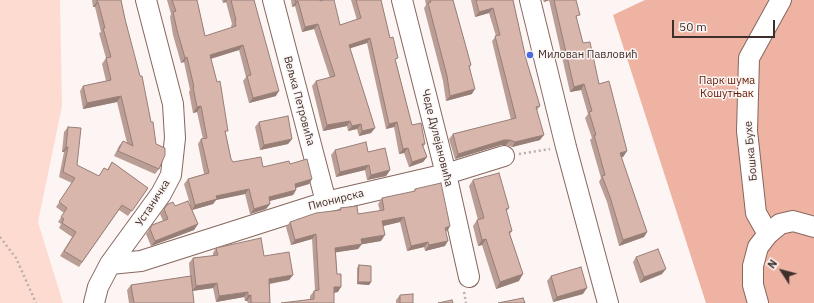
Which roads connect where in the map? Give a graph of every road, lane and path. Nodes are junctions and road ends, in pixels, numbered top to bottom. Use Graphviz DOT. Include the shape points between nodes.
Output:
graph roads {
  1 [pos="146,0"];
  2 [pos="273,0"];
  3 [pos="402,0"];
  4 [pos="530,0"];
  5 [pos="781,0"];
  6 [pos="566,146"];
  7 [pos="504,156"];
  8 [pos="446,174"];
  9 [pos="326,202"];
  10 [pos="814,227"];
  11 [pos="768,234"];
  12 [pos="0,237"];
  13 [pos="110,264"];
  14 [pos="469,277"];
  15 [pos="36,303"];
  16 [pos="94,303"];
  17 [pos="608,303"];
  18 [pos="758,303"];
  1 -- 13 [label="street, Устаничка" via="173,104 175,138 171,175 161,194"];
  2 -- 9 [label="street, Вељка Петровића"];
  3 -- 8 [label="street, Чеде Дулејановића"];
  4 -- 6 [label="street"];
  5 -- 11 [label="street, Бошка Бухе" via="749,58 747,131 756,213"];
  6 -- 7 [label="path"];
  6 -- 17 [label="street"];
  7 -- 8 [label="street, Пионирска"];
  8 -- 9 [label="street, Пионирска"];
  8 -- 14 [label="street, Чеде Дулејановића"];
  9 -- 13 [label="street, Пионирска" via="141,261"];
  10 -- 11 [label="street" via="793,221 780,224"];
  11 -- 18 [label="street" via="758,247 752,266 753,285"];
  12 -- 15 [label="path" via="16,258"];
  13 -- 16 [label="street, Устаничка" via="98,287"];
}
